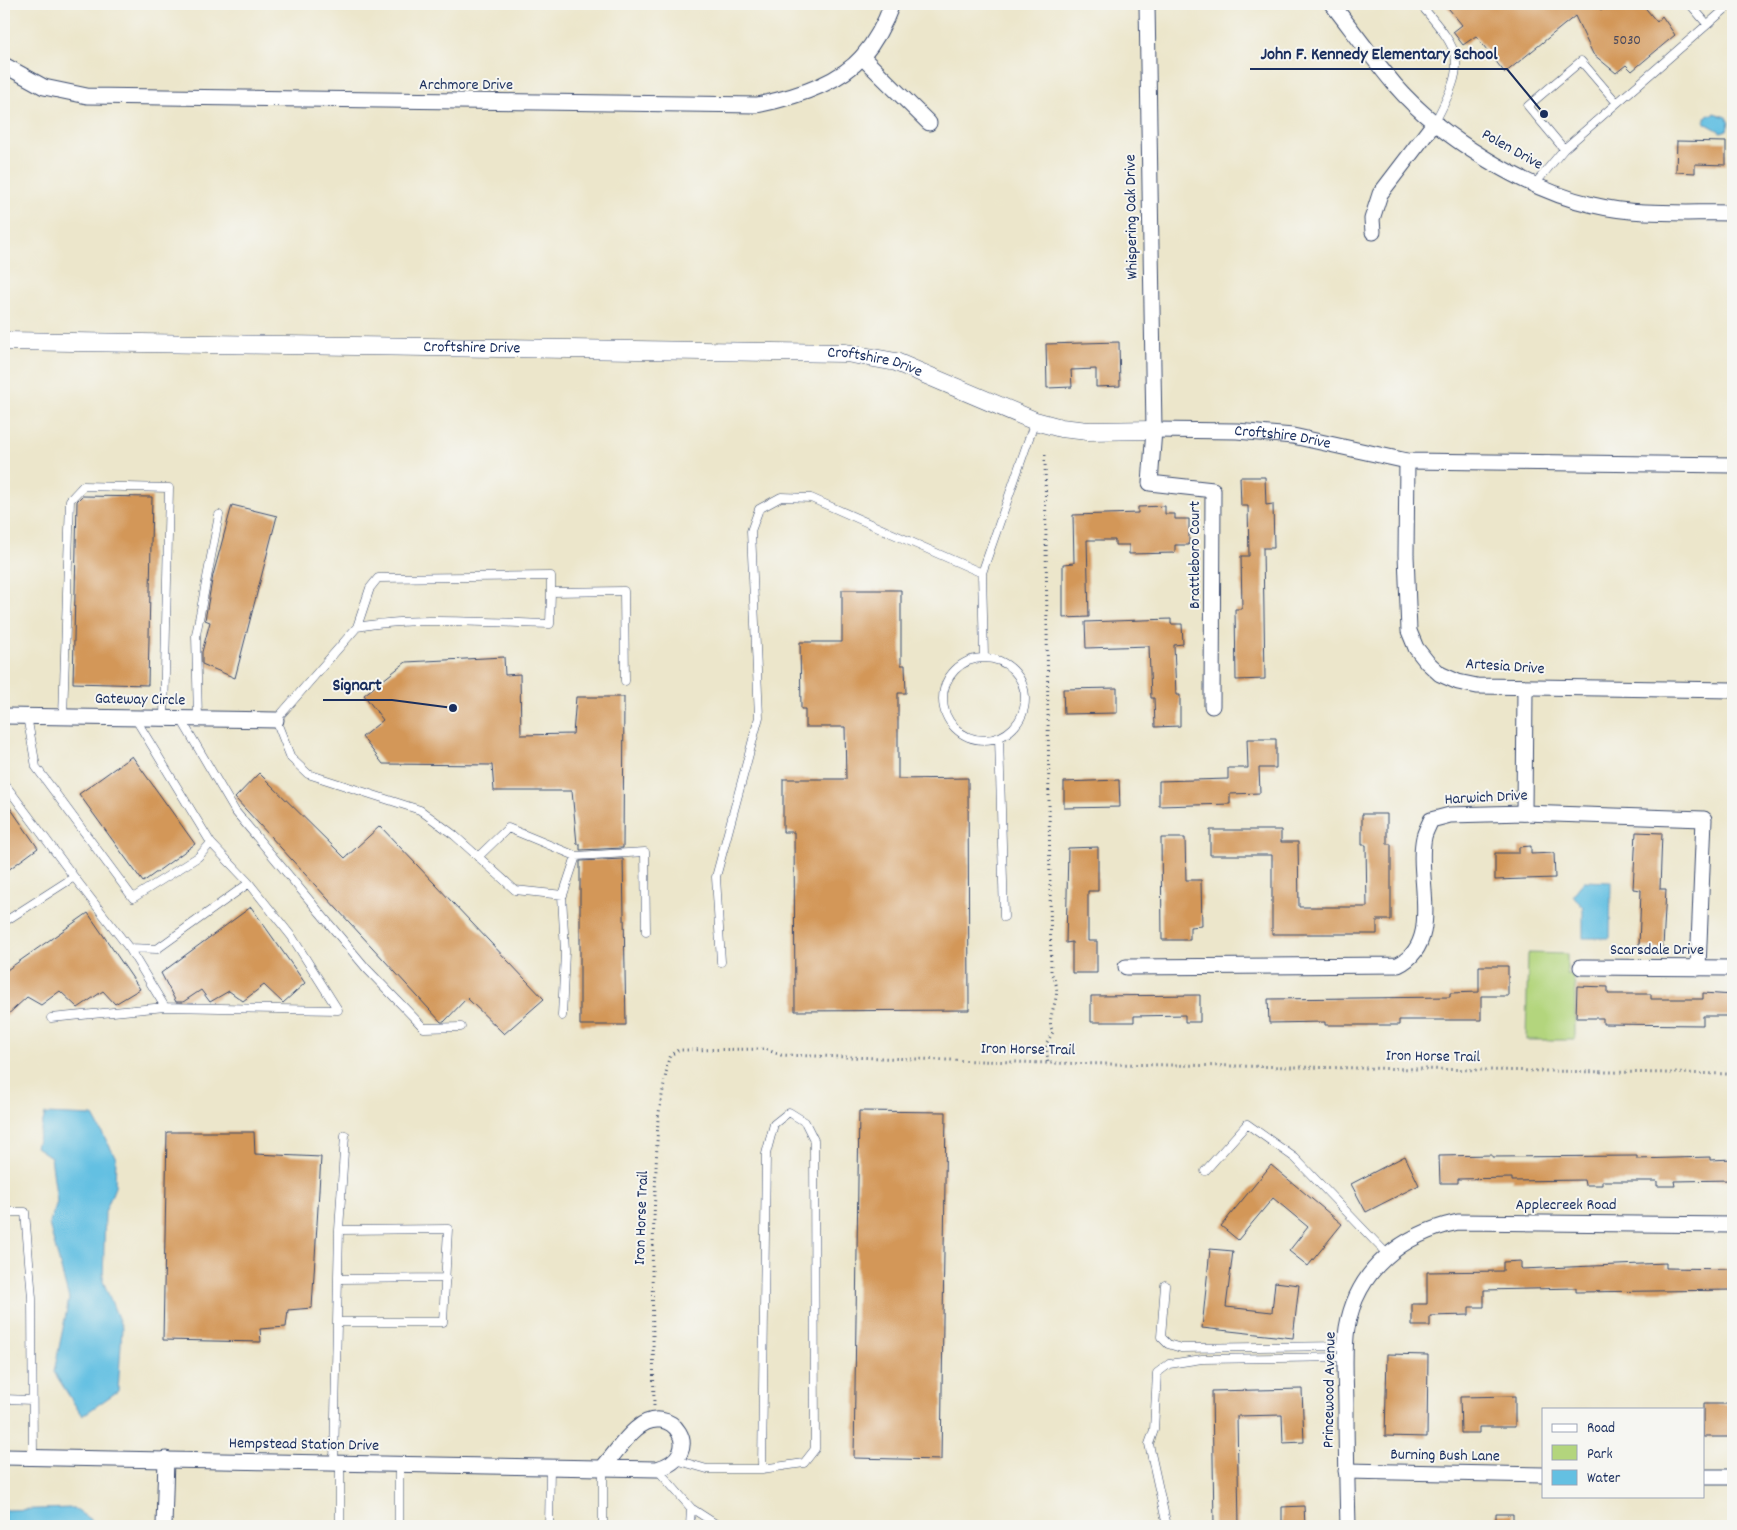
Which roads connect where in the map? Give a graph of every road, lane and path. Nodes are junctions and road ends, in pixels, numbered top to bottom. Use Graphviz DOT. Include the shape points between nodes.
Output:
graph roads {
  1 [pos="892,4"];
  2 [pos="1148,4"];
  3 [pos="1332,4"];
  4 [pos="1420,4"];
  5 [pos="1690,4"];
  6 [pos="1731,4"];
  7 [pos="1707,24"];
  8 [pos="862,57"];
  9 [pos="4,65"];
  10 [pos="1617,103"];
  11 [pos="929,122"];
  12 [pos="1435,122"];
  13 [pos="1564,150"];
  14 [pos="1535,184"];
  15 [pos="1733,213"];
  16 [pos="1373,232"];
  17 [pos="4,341"];
  18 [pos="1035,421"];
  19 [pos="1154,430"];
  20 [pos="1045,455"];
  21 [pos="1407,461"];
  22 [pos="1733,465"];
  23 [pos="219,515"];
  24 [pos="982,573"];
  25 [pos="551,592"];
  26 [pos="357,627"];
  27 [pos="984,657"];
  28 [pos="625,681"];
  29 [pos="1525,688"];
  30 [pos="1733,690"];
  31 [pos="1212,706"];
  32 [pos="4,716"];
  33 [pos="27,716"];
  34 [pos="62,717"];
  35 [pos="135,718"];
  36 [pos="164,718"];
  37 [pos="181,718"];
  38 [pos="198,719"];
  39 [pos="276,720"];
  40 [pos="999,737"];
  41 [pos="4,783"];
  42 [pos="1524,813"];
  43 [pos="211,843"];
  44 [pos="478,856"];
  45 [pos="576,856"];
  46 [pos="74,877"];
  47 [pos="249,883"];
  48 [pos="562,895"];
  49 [pos="1004,917"];
  50 [pos="4,922"];
  51 [pos="646,932"];
  52 [pos="129,948"];
  53 [pos="721,962"];
  54 [pos="1126,967"];
  55 [pos="1581,967"];
  56 [pos="1698,968"];
  57 [pos="1733,968"];
  58 [pos="164,1007"];
  59 [pos="562,1016"];
  60 [pos="51,1018"];
  61 [pos="461,1027"];
  62 [pos="1048,1063"];
  63 [pos="1733,1074"];
  64 [pos="345,1135"];
  65 [pos="1205,1172"];
  66 [pos="4,1212"];
  67 [pos="1733,1225"];
  68 [pos="339,1230"];
  69 [pos="1403,1243"];
  70 [pos="1388,1255"];
  71 [pos="446,1278"];
  72 [pos="338,1279"];
  73 [pos="1165,1285"];
  74 [pos="338,1322"];
  75 [pos="1346,1352"];
  76 [pos="4,1399"];
  77 [pos="654,1399"];
  78 [pos="32,1400"];
  79 [pos="4,1458"];
  80 [pos="33,1458"];
  81 [pos="166,1459"];
  82 [pos="676,1460"];
  83 [pos="337,1463"];
  84 [pos="399,1464"];
  85 [pos="603,1467"];
  86 [pos="550,1468"];
  87 [pos="658,1468"];
  88 [pos="762,1469"];
  89 [pos="1346,1471"];
  90 [pos="1542,1475"];
  91 [pos="1704,1477"];
  92 [pos="1733,1477"];
  93 [pos="691,1508"];
  94 [pos="164,1526"];
  95 [pos="340,1526"];
  96 [pos="399,1526"];
  97 [pos="550,1526"];
  98 [pos="603,1526"];
  99 [pos="690,1526"];
  100 [pos="719,1526"];
  101 [pos="1167,1526"];
  102 [pos="1348,1526"];
  1 -- 8 [label="street, Archmore Drive"];
  2 -- 19 [label="street, Whispering Oak Drive"];
  3 -- 12 [label="street, Polen Drive" via="1396,85"];
  4 -- 12 [label="lane" via="1449,38 1456,55 1449,96"];
  5 -- 7 [label="lane"];
  6 -- 7 [label="lane"];
  7 -- 10 [label="lane"];
  8 -- 9 [label="street, Archmore Drive" via="830,80 804,92 757,105 738,106 87,96 44,87"];
  8 -- 11 [label="street"];
  10 -- 13 [label="lane"];
  10 -- 13 [label="lane" via="1581,61 1528,106"];
  12 -- 14 [label="street, Polen Drive" via="1486,159"];
  12 -- 16 [label="street" via="1380,194 1372,219"];
  13 -- 14 [label="lane"];
  14 -- 15 [label="street, Polen Drive" via="1594,205 1628,211"];
  17 -- 18 [label="street, Croftshire Drive" via="846,353 896,362"];
  18 -- 19 [label="street, Croftshire Drive" via="1088,431"];
  18 -- 24 [label="lane"];
  19 -- 21 [label="street, Croftshire Drive" via="1237,431 1293,436"];
  19 -- 31 [label="street, Brattleboro Court" via="1150,483 1213,490"];
  20 -- 62 [label="path" via="1051,972 1056,980 1056,1005 1050,1015 1053,1032 1046,1044"];
  21 -- 22 [label="street, Croftshire Drive"];
  21 -- 29 [label="street, Artesia Drive" via="1407,616 1416,648 1440,674 1458,682"];
  23 -- 38 [label="lane" via="196,634"];
  24 -- 27 [label="lane"];
  24 -- 53 [label="lane" via="811,498 781,497 760,509 751,531 758,717 716,877"];
  25 -- 26 [label="lane" via="550,624 416,622"];
  25 -- 26 [label="lane" via="551,576 378,578 370,588"];
  25 -- 28 [label="lane" via="624,591"];
  26 -- 39 [label="lane"];
  27 -- 40 [label="lane" via="1010,667 1020,678 1024,691 1020,719"];
  27 -- 40 [label="lane" via="965,662 950,674 942,700 951,724 961,733 973,739"];
  29 -- 30 [label="street, Artesia Drive"];
  29 -- 42 [label="street"];
  32 -- 33 [label="street, Gateway Circle"];
  33 -- 34 [label="street, Gateway Circle"];
  33 -- 43 [label="lane" via="36,766 133,898 198,857"];
  34 -- 35 [label="street, Gateway Circle"];
  34 -- 36 [label="lane" via="70,500 83,486 169,488"];
  35 -- 36 [label="street, Gateway Circle"];
  35 -- 43 [label="lane"];
  36 -- 37 [label="street, Gateway Circle"];
  37 -- 38 [label="street, Gateway Circle"];
  37 -- 61 [label="lane" via="235,811 366,968 424,1028"];
  38 -- 39 [label="street, Gateway Circle"];
  39 -- 44 [label="lane" via="291,758 308,774 420,810"];
  40 -- 49 [label="lane"];
  41 -- 46 [label="lane"];
  42 -- 54 [label="street, Harwich Drive" via="1450,815 1431,820 1424,837 1424,932 1409,960 1398,965"];
  42 -- 56 [label="street, Harwich Drive" via="1704,819"];
  43 -- 47 [label="lane"];
  44 -- 45 [label="lane" via="508,828"];
  44 -- 48 [label="lane" via="515,890"];
  45 -- 48 [label="lane"];
  45 -- 51 [label="lane" via="645,852"];
  46 -- 50 [label="lane"];
  46 -- 52 [label="lane"];
  47 -- 52 [label="lane" via="156,949"];
  47 -- 58 [label="lane" via="292,937 338,1010"];
  48 -- 59 [label="lane" via="565,952"];
  52 -- 58 [label="lane"];
  55 -- 56 [label="street, Scarsdale Drive"];
  56 -- 57 [label="street, Scarsdale Drive"];
  58 -- 60 [label="lane"];
  62 -- 63 [label="path, Iron Horse Trail"];
  62 -- 77 [label="path, Iron Horse Trail" via="781,1055 765,1049 678,1050 671,1055 658,1118 652,1269"];
  64 -- 68 [label="lane"];
  65 -- 70 [label="lane" via="1248,1124 1296,1158"];
  66 -- 78 [label="lane" via="25,1212 32,1298"];
  67 -- 69 [label="street, Applecreek Road" via="1458,1222"];
  68 -- 71 [label="lane" via="448,1229"];
  68 -- 72 [label="lane"];
  69 -- 70 [label="street, Princewood Avenue"];
  70 -- 75 [label="street, Princewood Avenue" via="1374,1269 1352,1308"];
  71 -- 72 [label="lane"];
  71 -- 74 [label="lane" via="443,1322"];
  72 -- 74 [label="lane"];
  73 -- 75 [label="lane" via="1160,1337 1168,1344 1181,1348"];
  74 -- 83 [label="lane"];
  75 -- 89 [label="street, Princewood Avenue"];
  75 -- 101 [label="lane" via="1202,1359 1168,1364 1157,1373 1154,1430 1150,1444"];
  76 -- 78 [label="lane"];
  78 -- 80 [label="lane"];
  79 -- 80 [label="street, Hempstead Station Drive"];
  80 -- 81 [label="street, Hempstead Station Drive"];
  81 -- 83 [label="street, Hempstead Station Drive"];
  81 -- 94 [label="street"];
  82 -- 85 [label="street" via="683,1444 677,1427 654,1420 636,1428"];
  82 -- 87 [label="street, Hempstead Station Drive"];
  82 -- 88 [label="lane" via="707,1469"];
  83 -- 84 [label="street, Hempstead Station Drive"];
  83 -- 95 [label="lane"];
  84 -- 86 [label="street, Hempstead Station Drive"];
  84 -- 96 [label="lane"];
  85 -- 86 [label="street, Hempstead Station Drive"];
  85 -- 87 [label="street, Hempstead Station Drive"];
  85 -- 98 [label="lane"];
  86 -- 97 [label="lane"];
  87 -- 93 [label="lane"];
  88 -- 88 [label="lane" via="804,1462 815,1450 814,1140 804,1122 789,1112 774,1124 766,1154"];
  89 -- 90 [label="street, Burning Bush Lane"];
  89 -- 102 [label="street, Princewood Avenue"];
  91 -- 92 [label="street"];
  93 -- 99 [label="lane"];
  93 -- 100 [label="lane"];
}
